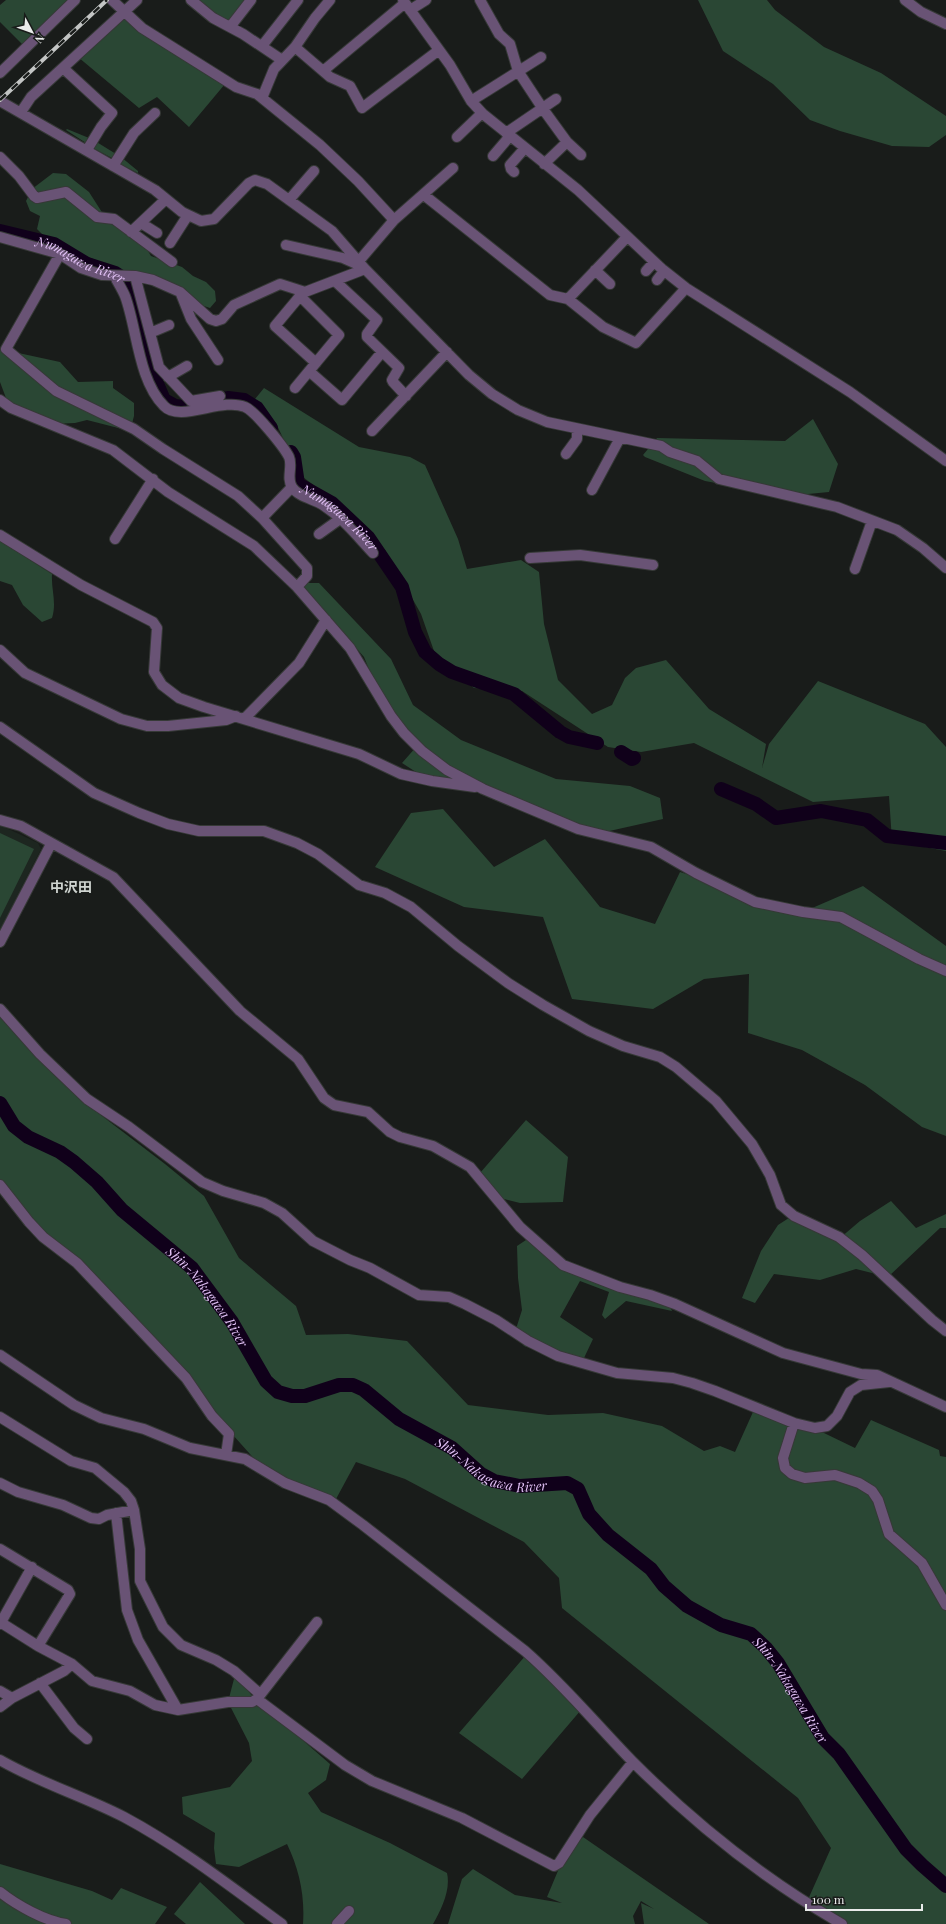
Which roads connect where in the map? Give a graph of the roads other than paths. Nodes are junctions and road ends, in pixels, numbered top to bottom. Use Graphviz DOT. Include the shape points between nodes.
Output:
graph roads {
  1 [pos="75,0"];
  2 [pos="112,0"];
  3 [pos="137,0"];
  4 [pos="191,0"];
  5 [pos="251,0"];
  6 [pos="298,0"];
  7 [pos="330,0"];
  8 [pos="426,0"];
  9 [pos="480,0"];
  10 [pos="905,0"];
  11 [pos="406,4"];
  12 [pos="124,13"];
  13 [pos="946,24"];
  14 [pos="230,27"];
  15 [pos="262,46"];
  16 [pos="295,47"];
  17 [pos="439,50"];
  18 [pos="541,57"];
  19 [pos="282,60"];
  20 [pos="63,68"];
  21 [pos="323,70"];
  22 [pos="518,71"];
  23 [pos="0,73"];
  24 [pos="262,98"];
  25 [pos="556,99"];
  26 [pos="0,100"];
  27 [pos="471,101"];
  28 [pos="542,109"];
  29 [pos="17,110"];
  30 [pos="155,113"];
  31 [pos="482,114"];
  32 [pos="508,135"];
  33 [pos="457,137"];
  34 [pos="567,142"];
  35 [pos="525,148"];
  36 [pos="87,150"];
  37 [pos="581,154"];
  38 [pos="493,156"];
  39 [pos="0,157"];
  40 [pos="544,164"];
  41 [pos="113,166"];
  42 [pos="453,168"];
  43 [pos="314,171"];
  44 [pos="514,172"];
  45 [pos="424,195"];
  46 [pos="166,199"];
  47 [pos="288,200"];
  48 [pos="188,215"];
  49 [pos="394,220"];
  50 [pos="141,223"];
  51 [pos="131,232"];
  52 [pos="157,233"];
  53 [pos="0,237"];
  54 [pos="627,237"];
  55 [pos="170,243"];
  56 [pos="286,245"];
  57 [pos="60,254"];
  58 [pos="172,262"];
  59 [pos="654,262"];
  60 [pos="363,266"];
  61 [pos="596,270"];
  62 [pos="646,271"];
  63 [pos="664,271"];
  64 [pos="131,276"];
  65 [pos="115,277"];
  66 [pos="657,280"];
  67 [pos="335,281"];
  68 [pos="610,284"];
  69 [pos="686,288"];
  70 [pos="180,292"];
  71 [pos="300,294"];
  72 [pos="568,299"];
  73 [pos="169,325"];
  74 [pos="150,333"];
  75 [pos="382,352"];
  76 [pos="447,352"];
  77 [pos="218,360"];
  78 [pos="316,363"];
  79 [pos="187,366"];
  80 [pos="309,371"];
  81 [pos="168,377"];
  82 [pos="295,388"];
  83 [pos="220,396"];
  84 [pos="406,396"];
  85 [pos="0,400"];
  86 [pos="577,429"];
  87 [pos="372,431"];
  88 [pos="620,438"];
  89 [pos="566,454"];
  90 [pos="946,461"];
  91 [pos="153,479"];
  92 [pos="292,487"];
  93 [pos="592,490"];
  94 [pos="262,518"];
  95 [pos="340,519"];
  96 [pos="872,521"];
  97 [pos="319,534"];
  98 [pos="0,535"];
  99 [pos="115,539"];
  100 [pos="373,553"];
  101 [pos="530,558"];
  102 [pos="653,565"];
  103 [pos="946,568"];
  104 [pos="855,569"];
  105 [pos="297,587"];
  106 [pos="326,620"];
  107 [pos="0,650"];
  108 [pos="240,717"];
  109 [pos="0,727"];
  110 [pos="483,789"];
  111 [pos="0,820"];
  112 [pos="50,844"];
  113 [pos="0,942"];
  114 [pos="946,971"];
  115 [pos="0,1009"];
  116 [pos="0,1185"];
  117 [pos="946,1331"];
  118 [pos="0,1355"];
  119 [pos="889,1382"];
  120 [pos="946,1407"];
  121 [pos="0,1417"];
  122 [pos="794,1423"];
  123 [pos="226,1455"];
  124 [pos="0,1483"];
  125 [pos="134,1510"];
  126 [pos="116,1513"];
  127 [pos="0,1549"];
  128 [pos="32,1568"];
  129 [pos="946,1605"];
  130 [pos="317,1622"];
  131 [pos="0,1623"];
  132 [pos="38,1646"];
  133 [pos="72,1664"];
  134 [pos="40,1683"];
  135 [pos="0,1691"];
  136 [pos="259,1697"];
  137 [pos="12,1698"];
  138 [pos="0,1707"];
  139 [pos="178,1710"];
  140 [pos="87,1739"];
  141 [pos="0,1760"];
  142 [pos="633,1762"];
  143 [pos="0,1892"];
  144 [pos="349,1911"];
  145 [pos="66,1924"];
  146 [pos="282,1924"];
  147 [pos="337,1924"];
  148 [pos="842,1924"];
  1 -- 23 [label="street"];
  2 -- 12 [label="street"];
  3 -- 12 [label="street"];
  4 -- 14 [label="street" via="213,18"];
  5 -- 14 [label="street"];
  6 -- 15 [label="street"];
  7 -- 16 [label="street" via="314,18"];
  8 -- 11 [label="street"];
  9 -- 22 [label="street" via="499,34 510,44"];
  10 -- 13 [label="street" via="921,12"];
  11 -- 17 [label="street"];
  11 -- 21 [label="street"];
  12 -- 20 [label="street"];
  12 -- 24 [label="street" via="142,28 236,87"];
  14 -- 15 [label="street"];
  15 -- 19 [label="street"];
  16 -- 19 [label="street"];
  16 -- 21 [label="street"];
  17 -- 21 [label="street" via="362,108 350,86 330,77"];
  17 -- 27 [label="street"];
  18 -- 22 [label="street"];
  19 -- 24 [label="street" via="274,69"];
  20 -- 29 [label="street"];
  20 -- 36 [label="street" via="112,113"];
  22 -- 27 [label="street"];
  22 -- 28 [label="street"];
  24 -- 49 [label="street" via="320,145"];
  25 -- 28 [label="street"];
  26 -- 29 [label="street"];
  27 -- 31 [label="street"];
  28 -- 32 [label="street"];
  28 -- 34 [label="street"];
  29 -- 36 [label="street"];
  30 -- 41 [label="street" via="134,133"];
  31 -- 32 [label="street"];
  31 -- 33 [label="street"];
  32 -- 35 [label="street"];
  32 -- 38 [label="street"];
  34 -- 37 [label="street"];
  34 -- 40 [label="street"];
  35 -- 40 [label="street"];
  35 -- 44 [label="street" via="510,165"];
  36 -- 41 [label="street"];
  39 -- 51 [label="street" via="37,198 66,192 97,217 114,219"];
  40 -- 54 [label="street" via="578,190"];
  41 -- 46 [label="street"];
  42 -- 45 [label="street"];
  43 -- 47 [label="street"];
  45 -- 49 [label="street"];
  45 -- 72 [label="street" via="550,295"];
  46 -- 48 [label="street"];
  46 -- 50 [label="street"];
  47 -- 48 [label="street" via="267,184 255,180 214,219 201,221"];
  47 -- 60 [label="street" via="332,231"];
  48 -- 55 [label="street"];
  49 -- 60 [label="street"];
  50 -- 51 [label="street"];
  50 -- 52 [label="street"];
  51 -- 58 [label="street"];
  53 -- 57 [label="street"];
  54 -- 59 [label="street" via="639,256"];
  54 -- 61 [label="street"];
  56 -- 60 [label="street" via="343,258"];
  57 -- 65 [label="street" via="81,268 102,276"];
  57 -- 94 [label="street" via="6,348 56,391 134,429 238,496"];
  59 -- 62 [label="street"];
  59 -- 63 [label="street"];
  60 -- 67 [label="street"];
  60 -- 76 [label="street"];
  61 -- 68 [label="street"];
  61 -- 72 [label="street"];
  63 -- 66 [label="street"];
  63 -- 69 [label="street"];
  64 -- 65 [label="street"];
  64 -- 70 [label="street" via="153,280"];
  64 -- 74 [label="street"];
  65 -- 92 [label="street" via="125,296 138,351 156,397 165,408 172,412 183,412 228,404 246,407 258,417 289,458"];
  67 -- 71 [label="street"];
  67 -- 75 [label="street" via="376,320 366,334"];
  69 -- 72 [label="street" via="636,343 603,327"];
  69 -- 90 [label="street" via="850,392"];
  70 -- 71 [label="street" via="210,319 216,321 222,319 234,305 280,284"];
  70 -- 77 [label="street" via="191,319"];
  71 -- 78 [label="street" via="339,335"];
  71 -- 78 [label="street" via="275,326"];
  73 -- 74 [label="street"];
  74 -- 81 [label="street" via="159,367"];
  75 -- 80 [label="street" via="342,400"];
  75 -- 84 [label="street" via="399,368 392,380"];
  76 -- 84 [label="street"];
  76 -- 86 [label="street" via="492,394 518,410 547,422"];
  78 -- 80 [label="street"];
  79 -- 81 [label="street"];
  80 -- 82 [label="street"];
  81 -- 83 [label="street" via="191,401"];
  84 -- 87 [label="street"];
  85 -- 91 [label="street" via="11,408 113,450"];
  86 -- 88 [label="street"];
  86 -- 89 [label="street" via="577,439"];
  88 -- 93 [label="street"];
  88 -- 96 [label="street" via="661,446 670,452 697,460 719,479 837,507"];
  91 -- 99 [label="street"];
  91 -- 105 [label="street" via="168,492 254,546"];
  92 -- 94 [label="street"];
  92 -- 95 [label="street"];
  94 -- 105 [label="street" via="307,568 306,576"];
  95 -- 97 [label="street"];
  95 -- 100 [label="street"];
  96 -- 103 [label="street" via="896,530 923,548"];
  96 -- 104 [label="street"];
  98 -- 108 [label="street" via="81,585 153,622 157,628 154,672 162,685 179,698"];
  101 -- 102 [label="street" via="580,555"];
  105 -- 106 [label="street"];
  106 -- 108 [label="street" via="298,663"];
  106 -- 110 [label="street" via="350,648 391,716 404,732 422,751 447,770"];
  107 -- 108 [label="street" via="25,673 127,721 147,726 168,726"];
  108 -- 110 [label="street" via="359,754 401,774"];
  109 -- 117 [label="street" via="94,793 139,813 168,824 199,831 264,831 297,842 318,854 359,885 385,893 411,907 458,946 543,1005 589,1031 623,1046 660,1057 676,1067 716,1101 752,1144 770,1175 781,1205 794,1216 839,1237"];
  110 -- 114 [label="street" via="578,829 651,847 696,874 756,902 841,918"];
  111 -- 112 [label="street" via="21,826"];
  112 -- 113 [label="street"];
  112 -- 119 [label="street" via="112,878 240,1011 298,1059 324,1098 334,1105 368,1112 390,1132 433,1146 470,1167 520,1227 563,1265 620,1287 675,1304 784,1353 877,1376"];
  115 -- 122 [label="street" via="40,1054 87,1099 107,1114 129,1127 202,1182 264,1203 282,1213 313,1241 419,1295 449,1297 464,1304 558,1356 617,1373 674,1378 692,1383"];
  116 -- 123 [label="street" via="43,1237 77,1263 186,1378 212,1416 229,1434"];
  118 -- 123 [label="street" via="74,1405 101,1418 144,1430 190,1448"];
  119 -- 120 [label="street"];
  119 -- 122 [label="street" via="860,1385 850,1392 837,1416 827,1426 815,1428"];
  121 -- 125 [label="street" via="71,1461 95,1468 124,1492 131,1500"];
  122 -- 129 [label="street" via="783,1458 785,1468 792,1474 805,1478 835,1475 859,1483 872,1491 878,1500 889,1534 922,1563"];
  123 -- 142 [label="street" via="245,1459 285,1484 329,1500 363,1525 550,1673"];
  124 -- 126 [label="street" via="18,1492 63,1505 91,1518 99,1519"];
  125 -- 126 [label="street"];
  125 -- 136 [label="street" via="140,1549 140,1581 163,1627 181,1645 234,1671"];
  126 -- 139 [label="street" via="127,1610 138,1640"];
  127 -- 128 [label="street"];
  128 -- 131 [label="street"];
  128 -- 132 [label="street" via="68,1590 70,1594"];
  130 -- 136 [label="street"];
  131 -- 132 [label="street"];
  132 -- 133 [label="street"];
  133 -- 134 [label="street"];
  133 -- 139 [label="street" via="92,1681 130,1691 155,1705"];
  134 -- 137 [label="street"];
  134 -- 140 [label="street" via="74,1728"];
  135 -- 137 [label="street"];
  136 -- 139 [label="street" via="252,1702 228,1702"];
  136 -- 142 [label="street" via="345,1765 372,1781 462,1818 554,1866 559,1863 590,1815"];
  137 -- 138 [label="street"];
  141 -- 146 [label="street" via="122,1816 163,1838 197,1860"];
  142 -- 148 [label="street" via="730,1850 806,1904"];
  143 -- 145 [label="street" via="56,1923"];
  144 -- 147 [label="street"];
}
